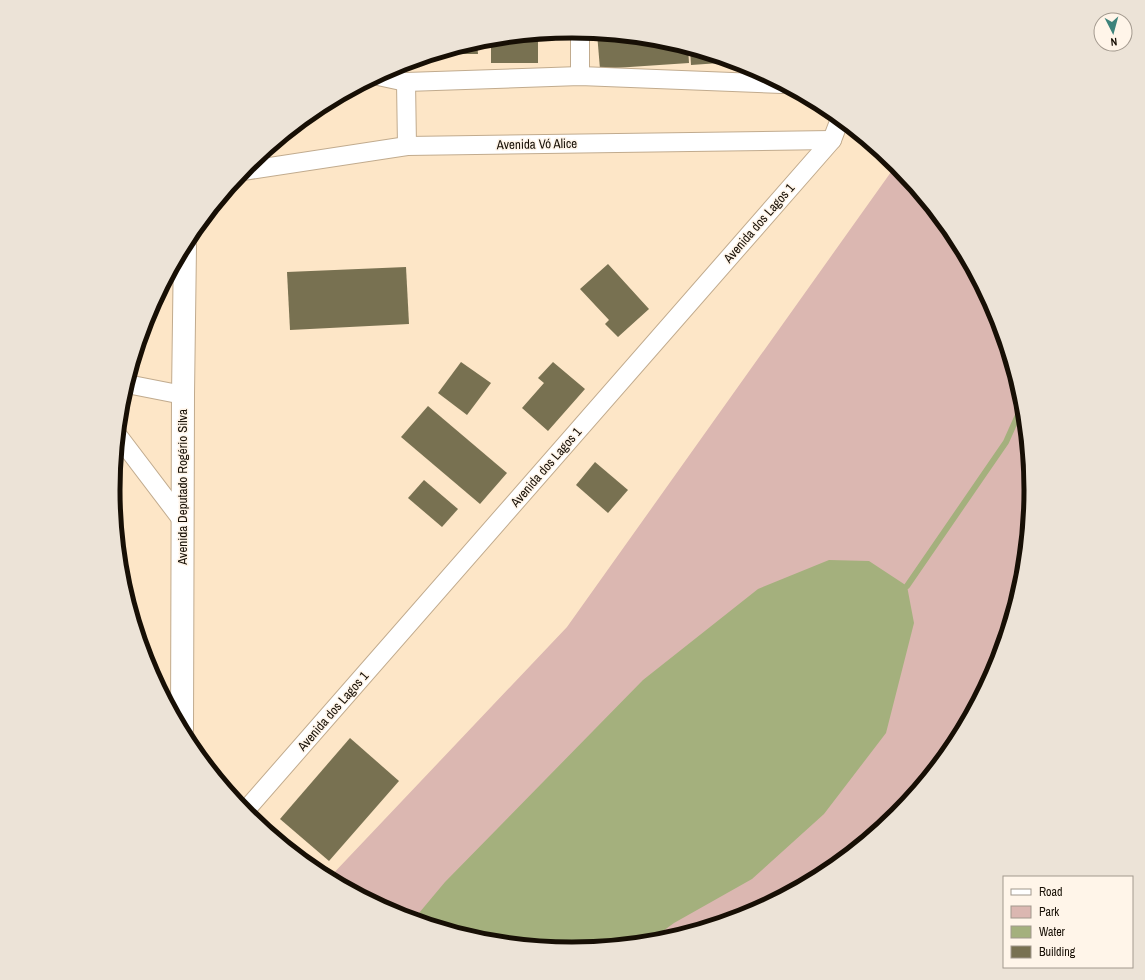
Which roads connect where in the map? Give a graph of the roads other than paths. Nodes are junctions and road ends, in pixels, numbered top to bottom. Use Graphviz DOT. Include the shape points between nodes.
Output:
graph roads {
  1 [pos="580,38"];
  2 [pos="580,76"];
  3 [pos="387,78"];
  4 [pos="406,82"];
  5 [pos="769,83"];
  6 [pos="838,124"];
  7 [pos="832,140"];
  8 [pos="406,146"];
  9 [pos="254,169"];
  10 [pos="185,258"];
  11 [pos="133,385"];
  12 [pos="183,395"];
  13 [pos="123,442"];
  14 [pos="182,520"];
  15 [pos="182,718"];
  16 [pos="249,806"];
  1 -- 2 [label="street"];
  2 -- 4 [label="street"];
  2 -- 5 [label="street"];
  3 -- 4 [label="street"];
  4 -- 8 [label="street"];
  6 -- 7 [label="street, Avenida dos Lagos 1"];
  7 -- 8 [label="street, Avenida Vó Alice"];
  7 -- 16 [label="street, Avenida dos Lagos 1"];
  8 -- 9 [label="street, Avenida Vó Alice"];
  10 -- 12 [label="street, Avenida Deputado Rogério Silva"];
  11 -- 12 [label="street"];
  12 -- 14 [label="street, Avenida Deputado Rogério Silva"];
  13 -- 14 [label="street"];
  14 -- 15 [label="street, Avenida Deputado Rogério Silva"];
}
